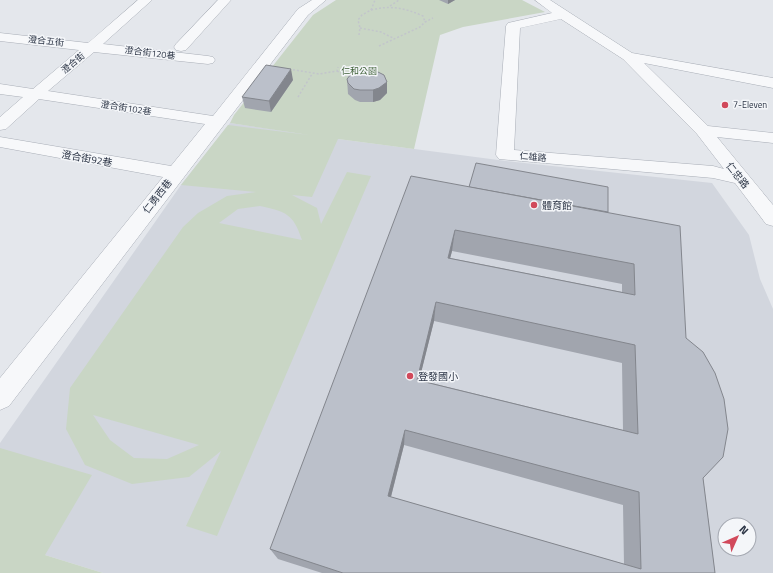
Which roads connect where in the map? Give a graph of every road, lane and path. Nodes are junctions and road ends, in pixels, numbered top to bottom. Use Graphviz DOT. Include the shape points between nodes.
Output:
graph roads {
  1 [pos="146,0"];
  2 [pos="225,0"];
  3 [pos="320,0"];
  4 [pos="375,0"];
  5 [pos="399,0"];
  6 [pos="541,0"];
  7 [pos="390,6"];
  8 [pos="371,10"];
  9 [pos="564,14"];
  10 [pos="432,18"];
  11 [pos="425,22"];
  12 [pos="360,28"];
  13 [pos="359,35"];
  14 [pos="0,37"];
  15 [pos="394,38"];
  16 [pos="93,46"];
  17 [pos="379,46"];
  18 [pos="181,47"];
  19 [pos="628,56"];
  20 [pos="208,60"];
  21 [pos="261,64"];
  22 [pos="338,67"];
  23 [pos="337,71"];
  24 [pos="312,74"];
  25 [pos="352,79"];
  26 [pos="773,83"];
  27 [pos="0,89"];
  28 [pos="36,94"];
  29 [pos="298,97"];
  30 [pos="216,121"];
  31 [pos="0,126"];
  32 [pos="703,130"];
  33 [pos="773,138"];
  34 [pos="0,142"];
  35 [pos="175,173"];
  36 [pos="742,179"];
  37 [pos="773,219"];
  38 [pos="0,398"];
  1 -- 16 [label="street, 澄合街"];
  2 -- 18 [label="street"];
  3 -- 21 [label="street, 仁勇西巷" via="303,12"];
  4 -- 8 [label="path"];
  5 -- 7 [label="path"];
  6 -- 9 [label="street"];
  7 -- 8 [label="path"];
  7 -- 11 [label="path" via="414,11 423,16"];
  8 -- 12 [label="path" via="358,20"];
  9 -- 19 [label="street"];
  9 -- 36 [label="street, 仁雄路" via="513,26 505,155 713,172"];
  10 -- 11 [label="path"];
  11 -- 15 [label="path" via="420,27"];
  12 -- 13 [label="path"];
  12 -- 15 [label="path" via="373,29"];
  14 -- 16 [label="street, 澄合五街"];
  15 -- 17 [label="path"];
  16 -- 20 [label="street, 澄合街120巷"];
  16 -- 28 [label="street, 澄合街"];
  19 -- 26 [label="street"];
  19 -- 32 [label="street"];
  21 -- 24 [label="path"];
  21 -- 30 [label="street, 仁勇西巷"];
  22 -- 23 [label="path"];
  23 -- 24 [label="path" via="328,75"];
  23 -- 25 [label="path"];
  24 -- 29 [label="path"];
  27 -- 28 [label="street, 澄合街102巷"];
  28 -- 30 [label="street, 澄合街102巷"];
  28 -- 31 [label="street, 澄合街"];
  30 -- 35 [label="street, 仁勇西巷"];
  32 -- 33 [label="street"];
  32 -- 36 [label="street, 仁忠路"];
  34 -- 35 [label="street, 澄合街92巷"];
  35 -- 38 [label="street, 仁勇西巷"];
  36 -- 37 [label="street, 仁忠路"];
}
